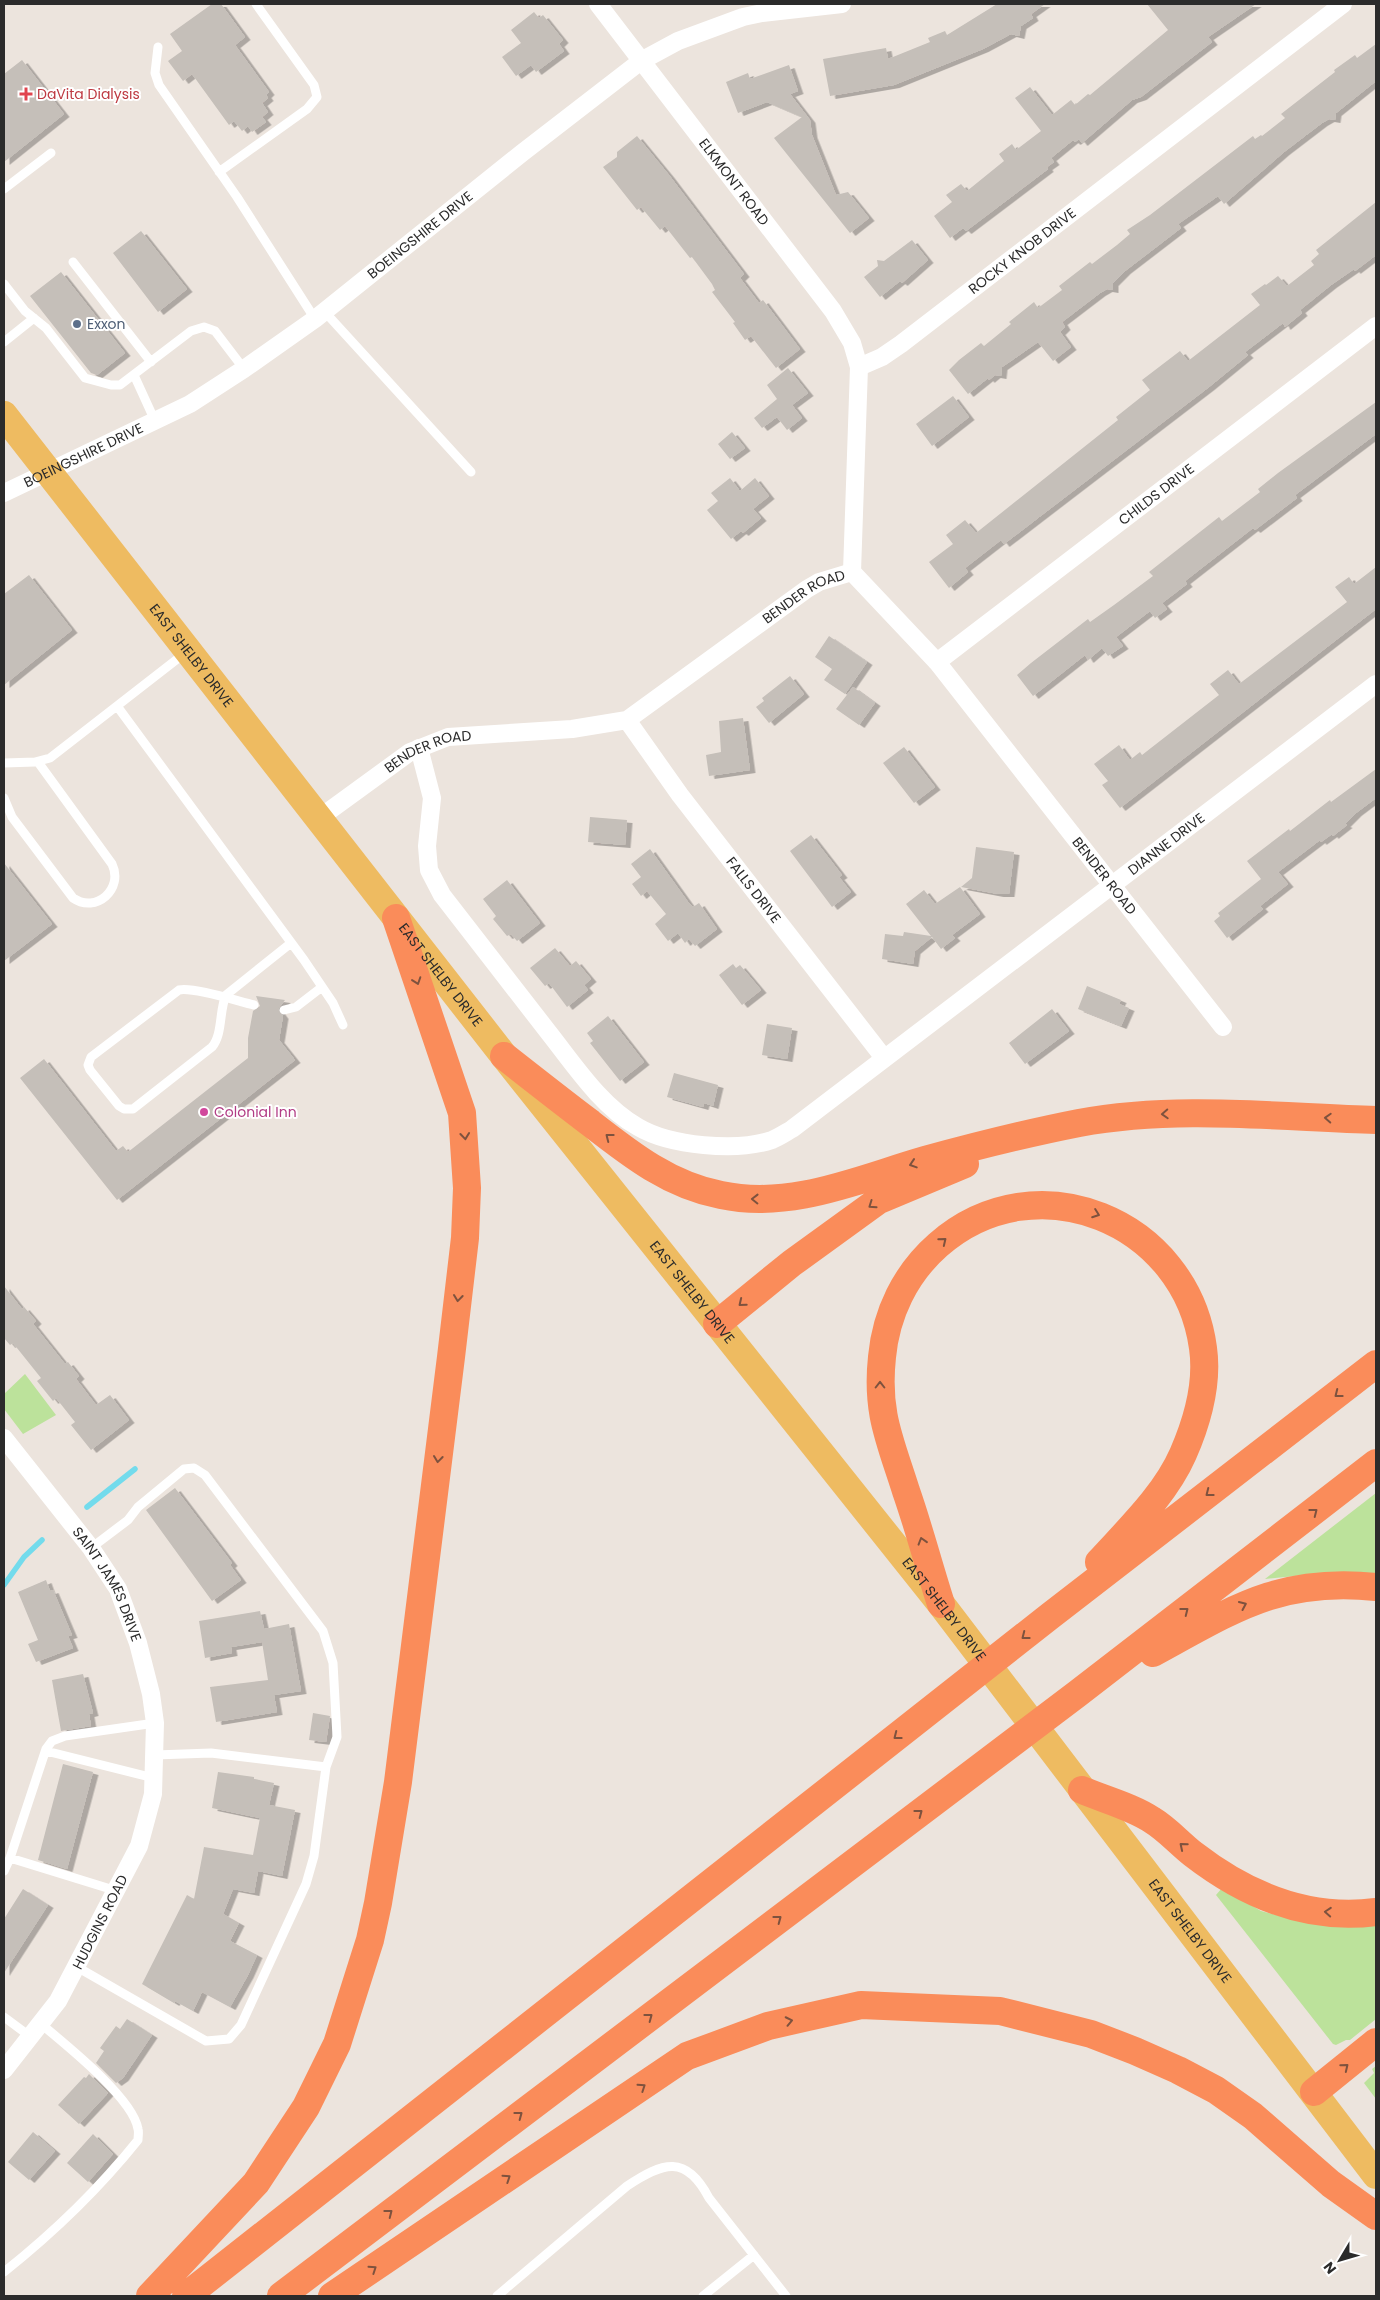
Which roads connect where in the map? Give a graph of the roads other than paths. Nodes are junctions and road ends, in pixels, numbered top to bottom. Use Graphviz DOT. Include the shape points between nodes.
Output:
graph roads {
  1 [pos="256,4"];
  2 [pos="598,4"];
  3 [pos="842,4"];
  4 [pos="1343,4"];
  5 [pos="158,47"];
  6 [pos="641,61"];
  7 [pos="51,153"];
  8 [pos="219,172"];
  9 [pos="4,189"];
  10 [pos="73,262"];
  11 [pos="4,284"];
  12 [pos="320,315"];
  13 [pos="34,318"];
  14 [pos="1376,326"];
  15 [pos="4,342"];
  16 [pos="151,362"];
  17 [pos="860,367"];
  18 [pos="244,369"];
  19 [pos="134,375"];
  20 [pos="4,415"];
  21 [pos="155,421"];
  22 [pos="49,472"];
  23 [pos="471,472"];
  24 [pos="4,493"];
  25 [pos="852,572"];
  26 [pos="187,651"];
  27 [pos="937,662"];
  28 [pos="1376,684"];
  29 [pos="117,706"];
  30 [pos="627,720"];
  31 [pos="419,748"];
  32 [pos="38,762"];
  33 [pos="4,763"];
  34 [pos="4,798"];
  35 [pos="318,819"];
  36 [pos="1111,886"];
  37 [pos="396,918"];
  38 [pos="291,943"];
  39 [pos="322,987"];
  40 [pos="224,999"];
  41 [pos="254,1004"];
  42 [pos="284,1010"];
  43 [pos="343,1025"];
  44 [pos="1223,1027"];
  45 [pos="504,1056"];
  46 [pos="884,1058"];
  47 [pos="1376,1120"];
  48 [pos="1045,1130"];
  49 [pos="717,1324"];
  50 [pos="1376,1364"];
  51 [pos="4,1438"];
  52 [pos="1376,1464"];
  53 [pos="91,1548"];
  54 [pos="1376,1587"];
  55 [pos="941,1604"];
  56 [pos="1050,1616"];
  57 [pos="1077,1694"];
  58 [pos="155,1723"];
  59 [pos="46,1750"];
  60 [pos="155,1755"];
  61 [pos="326,1767"];
  62 [pos="154,1778"];
  63 [pos="1082,1790"];
  64 [pos="10,1858"];
  65 [pos="4,1871"];
  66 [pos="117,1891"];
  67 [pos="1376,1912"];
  68 [pos="77,1967"];
  69 [pos="4,2017"];
  70 [pos="36,2030"];
  71 [pos="1376,2042"];
  72 [pos="4,2070"];
  73 [pos="1314,2092"];
  74 [pos="1376,2174"];
  75 [pos="1376,2216"];
  76 [pos="754,2255"];
  77 [pos="4,2272"];
  78 [pos="150,2296"];
  79 [pos="186,2296"];
  80 [pos="282,2296"];
  81 [pos="332,2296"];
  82 [pos="497,2296"];
  83 [pos="702,2296"];
  84 [pos="786,2296"];
  1 -- 8 [label="lane" via="314,85 317,97 306,109"];
  2 -- 6 [label="street, ELKMONT ROAD"];
  3 -- 6 [label="street, BOEINGSHIRE DRIVE" via="743,17 678,41"];
  4 -- 17 [label="street, ROCKY KNOB DRIVE" via="907,340"];
  5 -- 8 [label="lane" via="156,73 159,85"];
  6 -- 12 [label="street, BOEINGSHIRE DRIVE"];
  6 -- 17 [label="street, ELKMONT ROAD" via="833,311 852,343"];
  7 -- 9 [label="lane"];
  8 -- 12 [label="lane"];
  10 -- 16 [label="lane"];
  11 -- 13 [label="lane" via="25,312"];
  12 -- 18 [label="street, BOEINGSHIRE DRIVE"];
  12 -- 23 [label="lane"];
  13 -- 15 [label="lane"];
  13 -- 19 [label="lane" via="46,328 86,378 117,385"];
  14 -- 27 [label="street, CHILDS DRIVE"];
  16 -- 18 [label="lane" via="191,331 204,327 214,331"];
  16 -- 19 [label="lane"];
  17 -- 25 [label="street"];
  18 -- 21 [label="street, BOEINGSHIRE DRIVE" via="190,404"];
  19 -- 21 [label="lane"];
  20 -- 22 [label="main road, EAST SHELBY DRIVE"];
  21 -- 22 [label="street, BOEINGSHIRE DRIVE"];
  22 -- 24 [label="street, BOEINGSHIRE DRIVE"];
  22 -- 26 [label="main road, EAST SHELBY DRIVE"];
  25 -- 27 [label="street, BENDER ROAD"];
  25 -- 30 [label="street, BENDER ROAD" via="807,589"];
  26 -- 29 [label="lane"];
  26 -- 35 [label="main road, EAST SHELBY DRIVE"];
  27 -- 36 [label="street, BENDER ROAD"];
  28 -- 36 [label="street, DIANNE DRIVE"];
  29 -- 32 [label="lane" via="62,750"];
  29 -- 38 [label="lane"];
  30 -- 31 [label="street, BENDER ROAD" via="572,729 448,737"];
  30 -- 46 [label="street, FALLS DRIVE" via="686,802"];
  31 -- 35 [label="street, BENDER ROAD"];
  31 -- 46 [label="street, DIANNE DRIVE" via="432,798 427,846 429,870 442,895 574,1065 602,1098 638,1127 657,1135 712,1146 772,1140 792,1129"];
  32 -- 33 [label="lane"];
  32 -- 34 [label="lane" via="112,864 116,883 109,892 89,904 73,898 12,818"];
  35 -- 37 [label="main road, EAST SHELBY DRIVE"];
  36 -- 44 [label="street, BENDER ROAD"];
  36 -- 46 [label="street, DIANNE DRIVE"];
  37 -- 45 [label="main road, EAST SHELBY DRIVE"];
  37 -- 78 [label="highway, one-way" via="462,1113 467,1188 465,1238 451,1357 398,1782 378,1903 370,1940 337,2044 306,2107 256,2184"];
  38 -- 39 [label="lane"];
  38 -- 40 [label="lane" via="229,991"];
  39 -- 42 [label="lane" via="292,1009"];
  39 -- 43 [label="lane"];
  40 -- 40 [label="lane" via="215,1043 133,1109 124,1110 119,1106 90,1070 91,1058 179,990"];
  40 -- 41 [label="lane"];
  48 -- 45 [label="highway, one-way" via="925,1160 825,1191 776,1198 735,1198 699,1190 652,1169"];
  45 -- 49 [label="main road, EAST SHELBY DRIVE"];
  47 -- 48 [label="highway, one-way" via="1185,1113 1115,1117"];
  48 -- 49 [label="highway, one-way" via="879,1200 792,1263"];
  49 -- 55 [label="main road, EAST SHELBY DRIVE"];
  50 -- 56 [label="highway, one-way"];
  51 -- 53 [label="street, SAINT JAMES DRIVE"];
  57 -- 52 [label="highway, one-way"];
  53 -- 58 [label="street, SAINT JAMES DRIVE" via="118,1588 128,1610 151,1694"];
  53 -- 61 [label="lane" via="128,1520 138,1507 184,1469 194,1468 205,1475 323,1631 334,1662 337,1737"];
  57 -- 54 [label="highway, one-way" via="1263,1596 1321,1585"];
  55 -- 56 [label="highway, one-way" via="882,1415 882,1357 889,1318 901,1290 920,1263 953,1233 982,1217 1013,1208 1048,1204 1092,1212 1148,1243 1165,1262 1189,1300 1203,1347 1204,1370 1195,1423 1183,1455 1166,1485"];
  55 -- 63 [label="main road, EAST SHELBY DRIVE"];
  56 -- 79 [label="highway, one-way"];
  80 -- 57 [label="highway, one-way"];
  58 -- 59 [label="lane" via="64,1736 52,1741"];
  58 -- 60 [label="street, SAINT JAMES DRIVE"];
  59 -- 62 [label="lane"];
  59 -- 64 [label="lane"];
  60 -- 61 [label="lane" via="212,1753"];
  60 -- 62 [label="street, HUDGINS ROAD"];
  61 -- 68 [label="lane" via="314,1856 306,1884 241,2025 229,2039 206,2041"];
  62 -- 66 [label="street, HUDGINS ROAD" via="139,1846"];
  67 -- 63 [label="highway, one-way" via="1324,1912 1259,1895 1219,1873 1152,1819"];
  63 -- 73 [label="main road, EAST SHELBY DRIVE"];
  64 -- 65 [label="lane"];
  64 -- 66 [label="lane"];
  66 -- 68 [label="street, HUDGINS ROAD"];
  68 -- 70 [label="street, HUDGINS ROAD" via="58,2001"];
  69 -- 70 [label="lane"];
  70 -- 72 [label="street, HUDGINS ROAD"];
  70 -- 77 [label="lane" via="110,2085 138,2128 138,2140 76,2210"];
  73 -- 71 [label="highway, one-way"];
  73 -- 74 [label="main road, EAST SHELBY DRIVE"];
  81 -- 75 [label="highway, one-way" via="687,2056 768,2026 861,2005 1000,2011 1091,2034 1134,2051 1216,2090 1253,2116 1331,2184"];
  76 -- 82 [label="lane" via="700,2180 690,2170 673,2166 649,2171 627,2186"];
  76 -- 83 [label="lane"];
  76 -- 84 [label="lane"];
}
